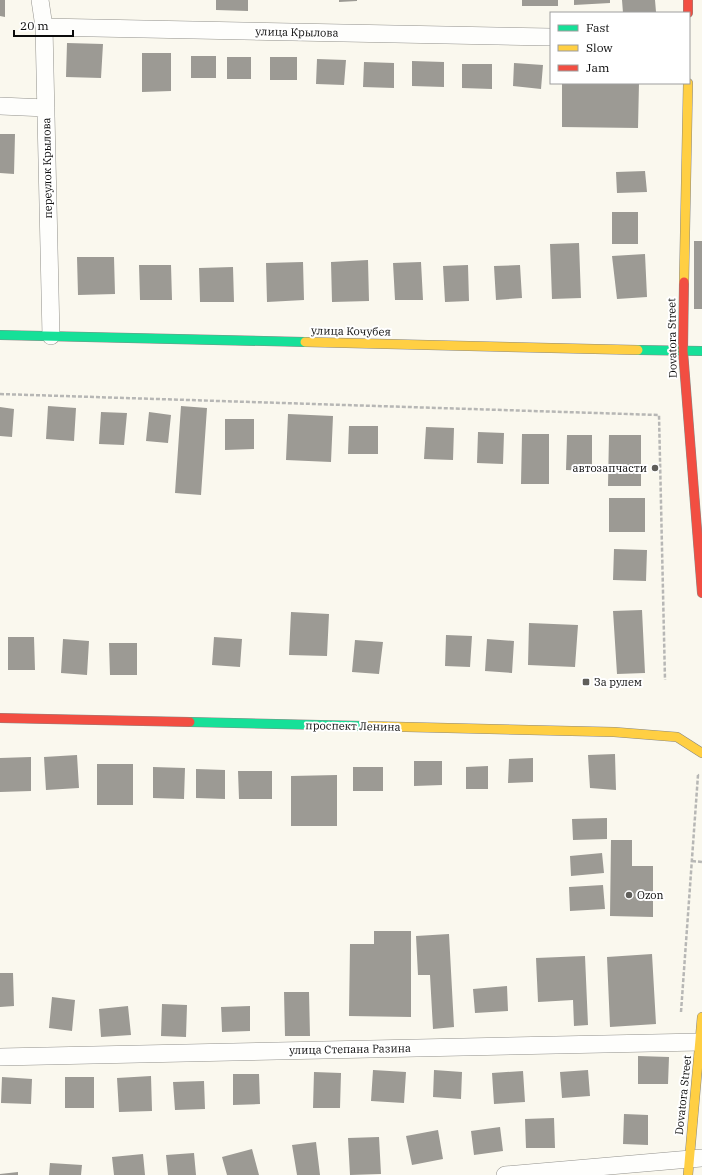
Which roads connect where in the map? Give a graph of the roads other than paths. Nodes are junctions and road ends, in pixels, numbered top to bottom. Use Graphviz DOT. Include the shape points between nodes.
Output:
graph roads {
  1 [pos="40,0"];
  2 [pos="44,27"];
  3 [pos="550,37"];
  4 [pos="688,84"];
  5 [pos="0,106"];
  6 [pos="46,108"];
  7 [pos="0,334"];
  8 [pos="51,336"];
  9 [pos="682,351"];
  10 [pos="702,351"];
  11 [pos="702,593"];
  12 [pos="0,718"];
  13 [pos="702,753"];
  14 [pos="702,1017"];
  15 [pos="700,1042"];
  16 [pos="0,1057"];
  17 [pos="693,1164"];
  18 [pos="505,1175"];
  1 -- 2 [label="street, переулок Крылова"];
  2 -- 3 [label="street, улица Крылова"];
  2 -- 6 [label="street, переулок Крылова"];
  4 -- 9 [label="street, Dovatora Street"];
  5 -- 6 [label="street"];
  6 -- 8 [label="street, переулок Крылова"];
  7 -- 8 [label="street, улица Кочубея"];
  8 -- 9 [label="street, улица Кочубея"];
  9 -- 10 [label="street, улица Кочубея"];
  9 -- 11 [label="street, Dovatora Street"];
  12 -- 13 [label="street, проспект Ленина" via="614,732 677,737"];
  14 -- 15 [label="street, Dovatora Street"];
  15 -- 16 [label="street, улица Степана Разина"];
  15 -- 17 [label="street, Dovatora Street"];
  17 -- 18 [label="street"];
}
